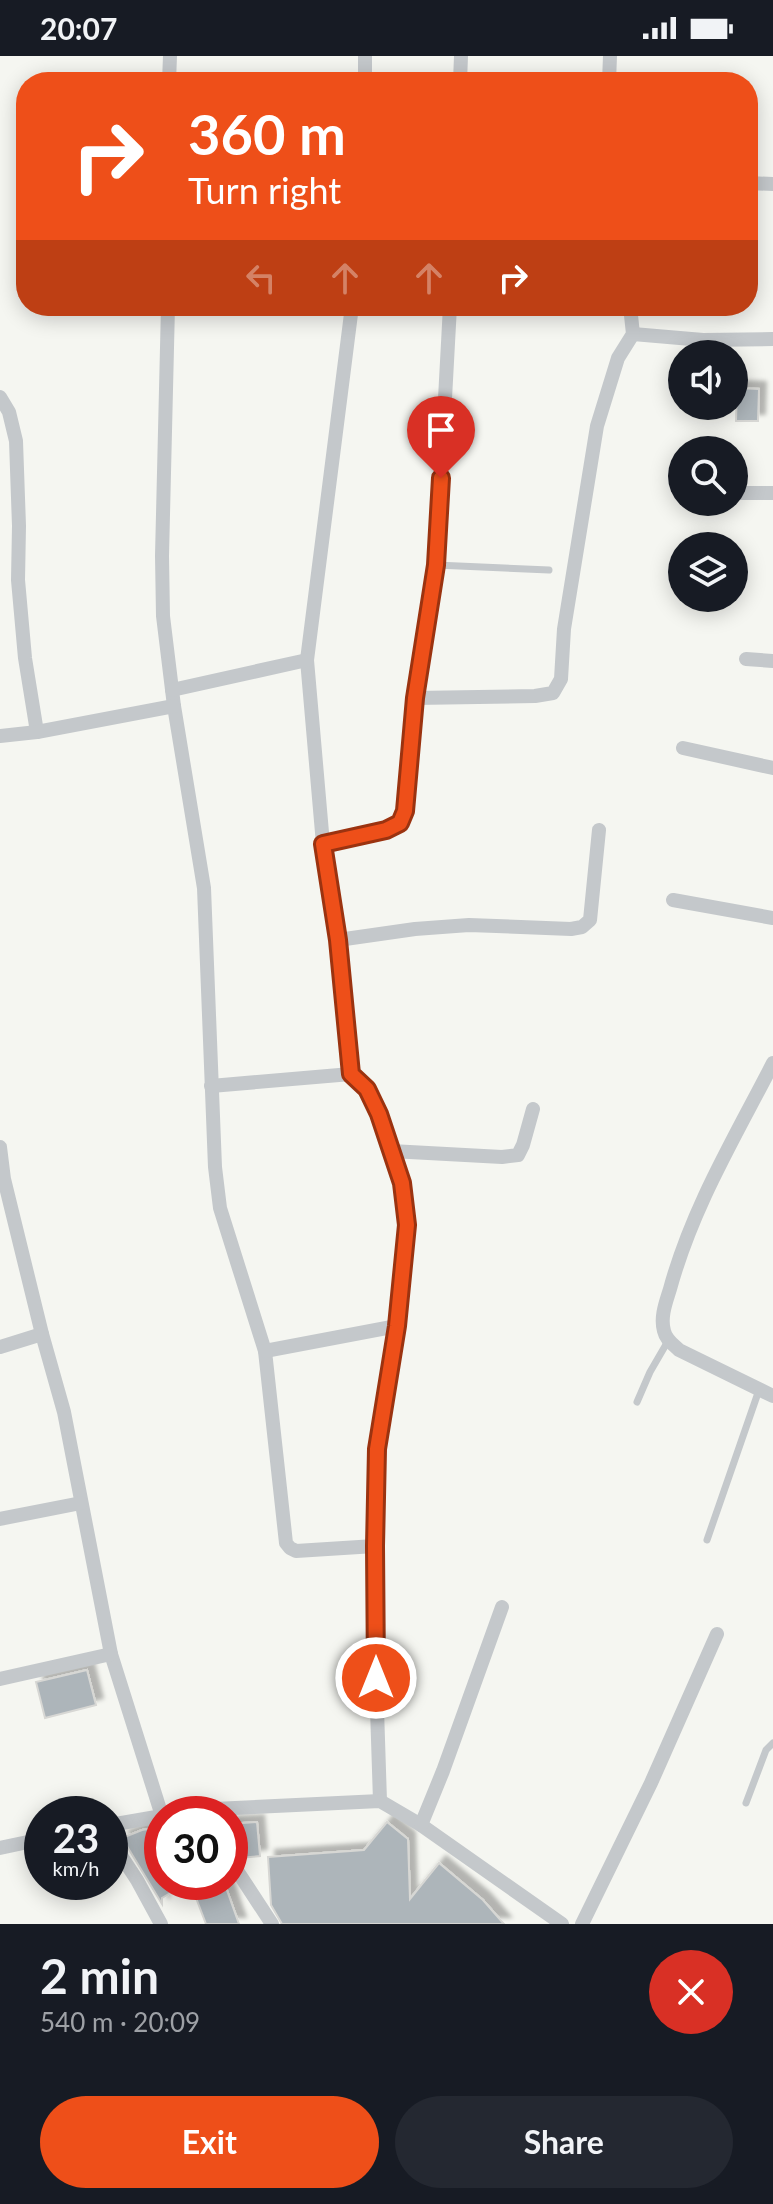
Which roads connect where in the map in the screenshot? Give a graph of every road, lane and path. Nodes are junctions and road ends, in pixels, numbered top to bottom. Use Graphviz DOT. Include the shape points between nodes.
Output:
graph roads {
  1 [pos="168,316"];
  2 [pos="351,316"];
  3 [pos="449,316"];
  4 [pos="631,316"];
  5 [pos="633,334"];
  6 [pos="773,339"];
  7 [pos="0,397"];
  8 [pos="748,493"];
  9 [pos="773,493"];
  10 [pos="436,565"];
  11 [pos="549,570"];
  12 [pos="746,659"];
  13 [pos="307,660"];
  14 [pos="773,661"];
  15 [pos="172,690"];
  16 [pos="415,698"];
  17 [pos="174,706"];
  18 [pos="37,732"];
  19 [pos="0,736"];
  20 [pos="683,748"];
  21 [pos="773,768"];
  22 [pos="599,830"];
  23 [pos="323,844"];
  24 [pos="673,900"];
  25 [pos="773,918"];
  26 [pos="338,940"];
  27 [pos="773,1063"];
  28 [pos="351,1074"];
  29 [pos="211,1086"];
  30 [pos="533,1109"];
  31 [pos="0,1147"];
  32 [pos="391,1151"];
  33 [pos="2,1180"];
  34 [pos="397,1326"];
  35 [pos="42,1334"];
  36 [pos="668,1341"];
  37 [pos="0,1347"];
  38 [pos="265,1351"];
  39 [pos="766,1393"];
  40 [pos="637,1402"];
  41 [pos="81,1503"];
  42 [pos="0,1519"];
  43 [pos="707,1540"];
  44 [pos="375,1546"];
  45 [pos="502,1607"];
  46 [pos="717,1634"];
  47 [pos="111,1654"];
  48 [pos="0,1679"];
  49 [pos="773,1743"];
  50 [pos="156,1796"];
  51 [pos="380,1801"];
  52 [pos="746,1803"];
  53 [pos="248,1809"];
  54 [pos="421,1825"];
  55 [pos="24,1843"];
  56 [pos="0,1848"];
  57 [pos="128,1866"];
  58 [pos="248,1887"];
  59 [pos="559,1923"];
  60 [pos="161,1924"];
  61 [pos="272,1924"];
  62 [pos="582,1924"];
  1 -- 15 [label="street" via="162,556"];
  2 -- 13 [label="street"];
  3 -- 10 [label="street"];
  4 -- 5 [label="street"];
  5 -- 6 [label="street"];
  5 -- 16 [label="street" via="618,358 597,426 564,629 561,679 553,693"];
  7 -- 18 [label="street" via="16,441 18,580"];
  8 -- 9 [label="street"];
  10 -- 11 [label="lane"];
  10 -- 16 [label="street"];
  12 -- 14 [label="street"];
  13 -- 15 [label="street"];
  13 -- 23 [label="street"];
  15 -- 17 [label="street"];
  16 -- 23 [label="street" via="400,823"];
  17 -- 18 [label="street"];
  17 -- 29 [label="street" via="204,888"];
  18 -- 19 [label="street"];
  20 -- 21 [label="street"];
  22 -- 26 [label="street" via="590,920 582,927 469,925"];
  23 -- 26 [label="street"];
  24 -- 25 [label="street"];
  26 -- 28 [label="street"];
  27 -- 36 [label="street" via="699,1205 662,1316"];
  28 -- 29 [label="street"];
  28 -- 32 [label="street" via="367,1089"];
  29 -- 38 [label="street" via="220,1208"];
  30 -- 32 [label="street" via="518,1155"];
  31 -- 33 [label="street"];
  32 -- 34 [label="street" via="407,1225"];
  33 -- 35 [label="street"];
  34 -- 38 [label="street"];
  34 -- 44 [label="street" via="377,1449"];
  35 -- 37 [label="street"];
  35 -- 41 [label="street"];
  36 -- 39 [label="street"];
  36 -- 40 [label="lane"];
  38 -- 44 [label="street" via="286,1543 296,1551"];
  39 -- 43 [label="lane"];
  41 -- 42 [label="street"];
  41 -- 47 [label="street"];
  44 -- 51 [label="street"];
  45 -- 54 [label="street"];
  46 -- 62 [label="street"];
  47 -- 48 [label="street"];
  47 -- 50 [label="street"];
  49 -- 52 [label="lane"];
  51 -- 53 [label="street"];
  51 -- 54 [label="street"];
  54 -- 59 [label="street"];
  55 -- 56 [label="street"];
  57 -- 60 [label="street"];
  58 -- 61 [label="street"];
}
